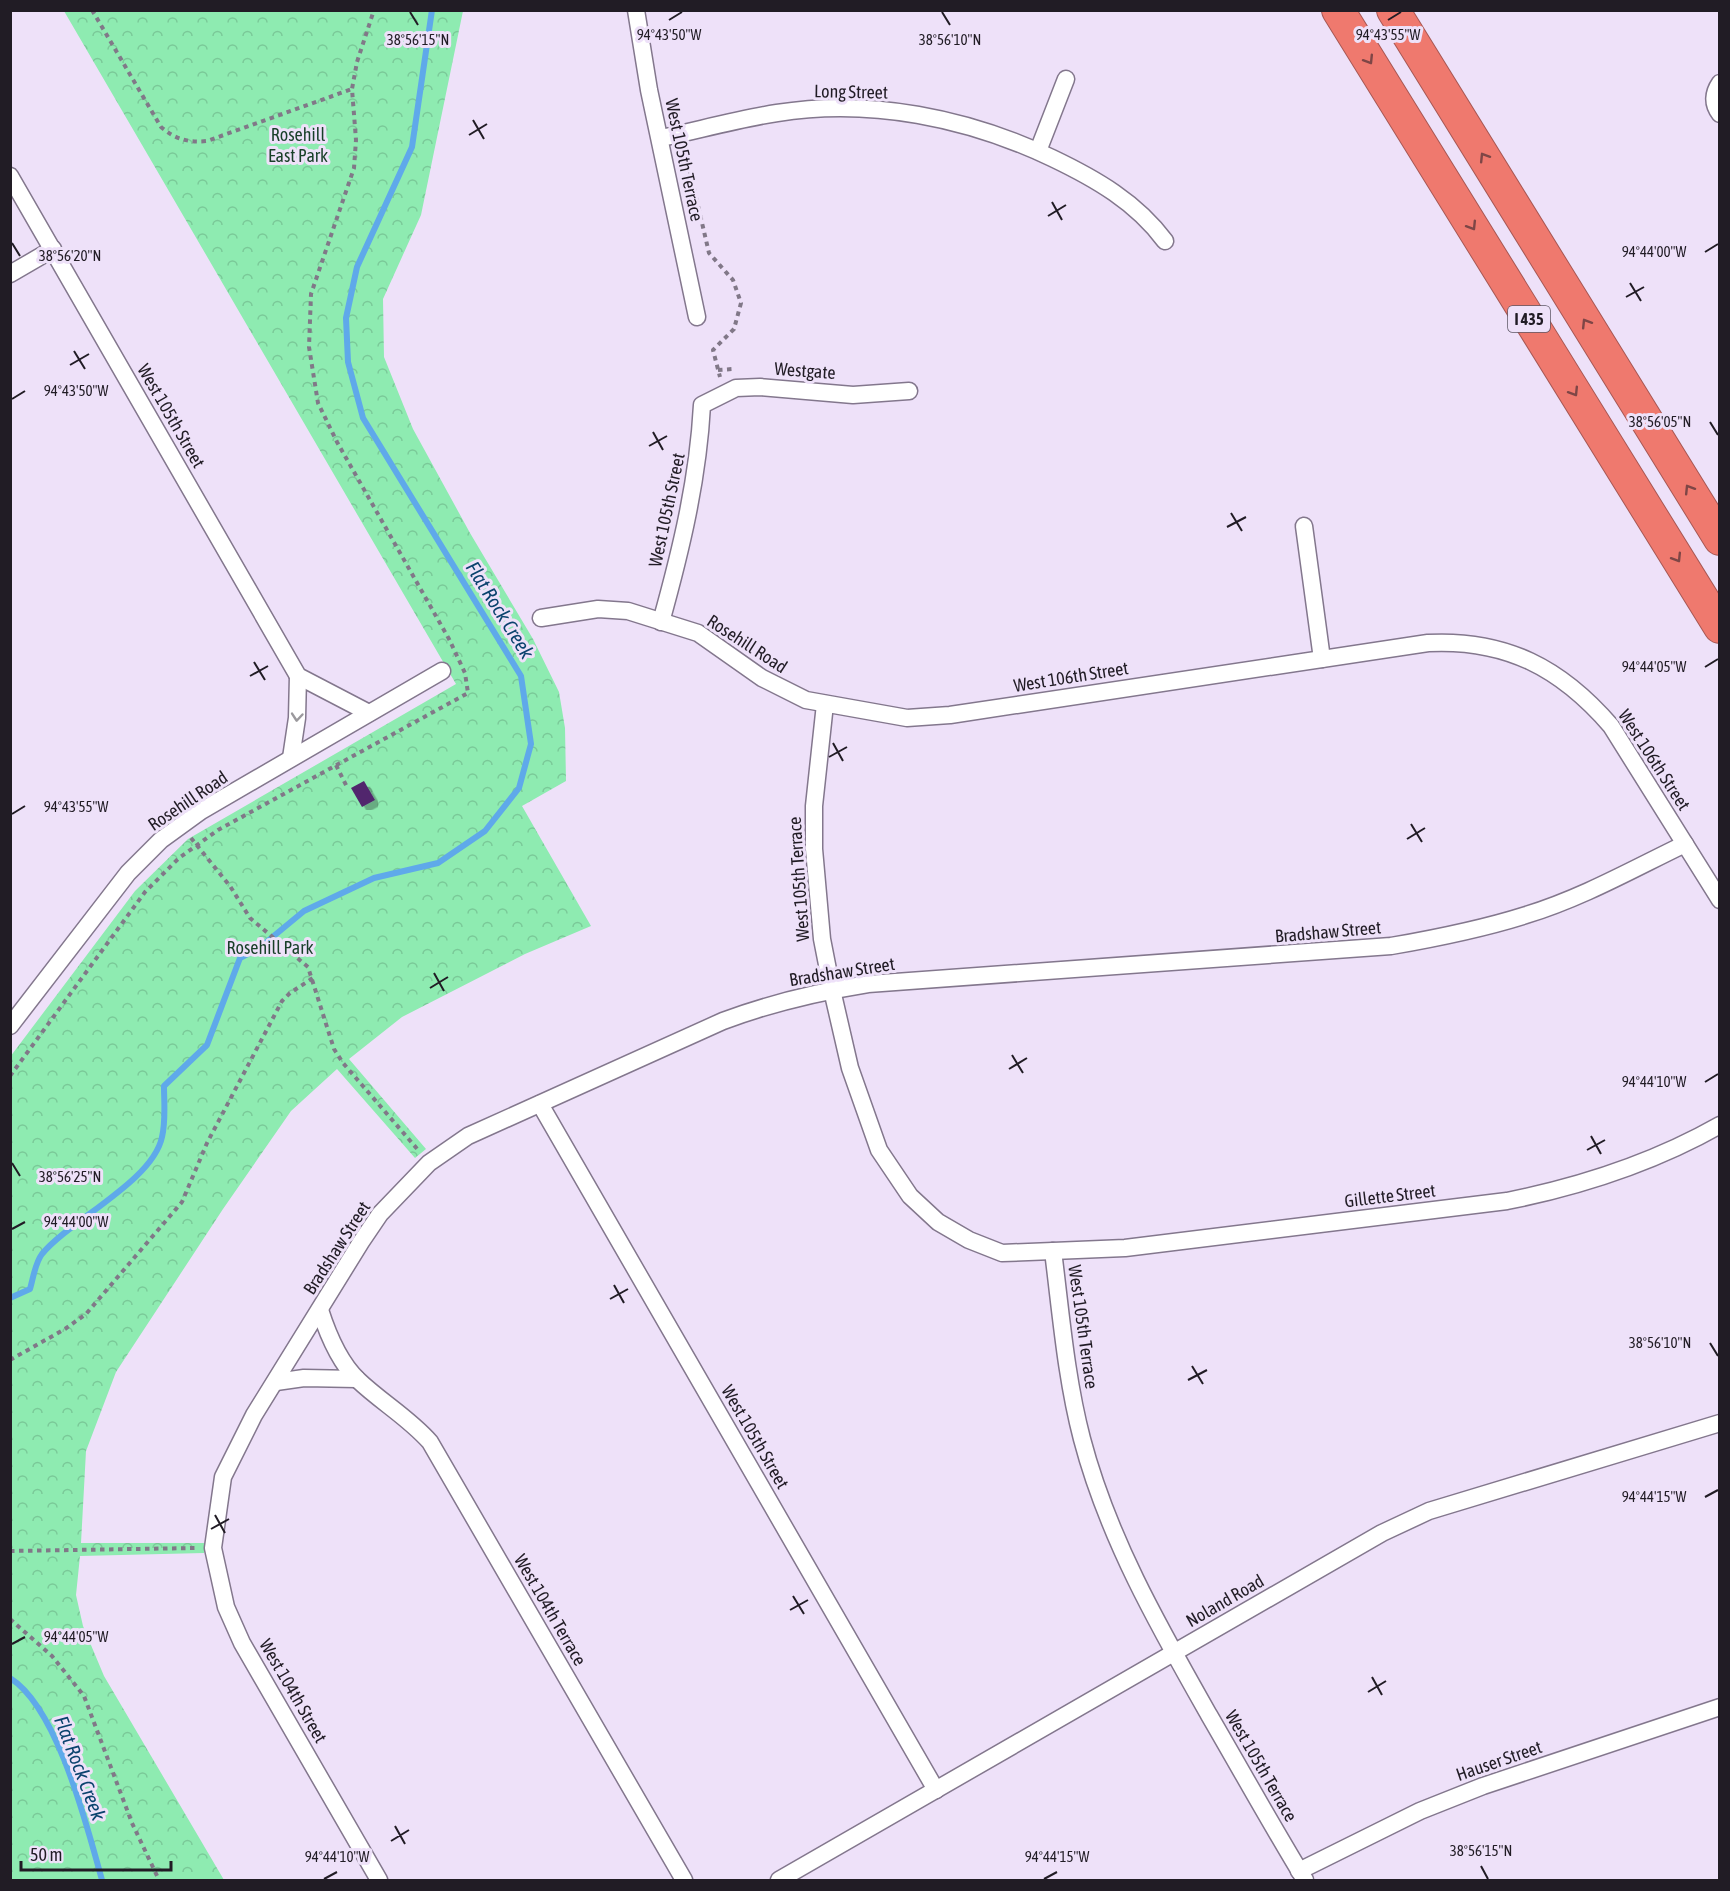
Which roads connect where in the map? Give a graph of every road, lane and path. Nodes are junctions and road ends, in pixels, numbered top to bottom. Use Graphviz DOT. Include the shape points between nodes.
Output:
graph roads {
  1 [pos="92,10"];
  2 [pos="374,10"];
  3 [pos="636,10"];
  4 [pos="1338,10"];
  5 [pos="1393,10"];
  6 [pos="1066,79"];
  7 [pos="1719,83"];
  8 [pos="352,89"];
  9 [pos="1719,114"];
  10 [pos="661,138"];
  11 [pos="1038,152"];
  12 [pos="686,154"];
  13 [pos="10,176"];
  14 [pos="1165,241"];
  15 [pos="53,249"];
  16 [pos="10,274"];
  17 [pos="697,317"];
  18 [pos="721,378"];
  19 [pos="909,391"];
  20 [pos="702,405"];
  21 [pos="1304,526"];
  22 [pos="1719,538"];
  23 [pos="541,618"];
  24 [pos="661,622"];
  25 [pos="1719,627"];
  26 [pos="1322,659"];
  27 [pos="442,671"];
  28 [pos="298,676"];
  29 [pos="825,704"];
  30 [pos="369,713"];
  31 [pos="291,758"];
  32 [pos="336,765"];
  33 [pos="348,789"];
  34 [pos="182,825"];
  35 [pos="197,844"];
  36 [pos="1685,844"];
  37 [pos="1719,900"];
  38 [pos="313,978"];
  39 [pos="832,990"];
  40 [pos="10,1026"];
  41 [pos="10,1076"];
  42 [pos="540,1104"];
  43 [pos="1719,1125"];
  44 [pos="429,1163"];
  45 [pos="1053,1251"];
  46 [pos="320,1310"];
  47 [pos="10,1360"];
  48 [pos="357,1379"];
  49 [pos="276,1382"];
  50 [pos="1719,1423"];
  51 [pos="217,1507"];
  52 [pos="213,1548"];
  53 [pos="10,1551"];
  54 [pos="10,1619"];
  55 [pos="1173,1653"];
  56 [pos="1719,1707"];
  57 [pos="936,1790"];
  58 [pos="1302,1876"];
  59 [pos="159,1881"];
  60 [pos="379,1881"];
  61 [pos="684,1881"];
  62 [pos="779,1881"];
  1 -- 8 [label="path" via="160,127 184,141 207,141"];
  2 -- 8 [label="path"];
  3 -- 10 [label="street, West 105th Terrace"];
  4 -- 25 [label="highway, I 435, one-way"];
  22 -- 5 [label="highway, I 435, one-way"];
  6 -- 11 [label="street"];
  7 -- 9 [label="street" via="1714,92"];
  8 -- 32 [label="path" via="354,168 311,294 308,320 312,377 318,403 337,442 449,639 465,673 468,693"];
  10 -- 11 [label="street, Long Street" via="778,112 894,111 989,131"];
  10 -- 17 [label="street, West 105th Terrace"];
  11 -- 14 [label="street, Long Street" via="1078,170 1124,199 1149,220"];
  12 -- 18 [label="path" via="709,253 733,280 741,303 734,329 713,350"];
  13 -- 15 [label="street, West 105th Street"];
  15 -- 16 [label="street"];
  15 -- 28 [label="street, West 105th Street"];
  19 -- 20 [label="street, Westgate" via="853,394 736,388"];
  20 -- 24 [label="street, West 105th Street" via="696,477"];
  21 -- 26 [label="street"];
  23 -- 24 [label="street, Rosehill Road" via="598,609 628,611"];
  24 -- 29 [label="street, Rosehill Road" via="699,633 783,691"];
  26 -- 29 [label="street, West 106th Street" via="950,715 907,718"];
  26 -- 36 [label="street, West 106th Street" via="1449,642 1488,646 1539,664 1576,688 1611,726"];
  27 -- 30 [label="street, Rosehill Road"];
  28 -- 30 [label="street"];
  28 -- 31 [label="street, one-way"];
  29 -- 39 [label="street, West 105th Terrace" via="813,849 822,939"];
  30 -- 31 [label="street, Rosehill Road"];
  31 -- 34 [label="street, Rosehill Road"];
  32 -- 33 [label="path"];
  32 -- 35 [label="path"];
  34 -- 35 [label="path"];
  34 -- 40 [label="street, Rosehill Road" via="128,873"];
  35 -- 38 [label="path" via="255,924 308,967"];
  35 -- 41 [label="path" via="145,892"];
  36 -- 37 [label="street, West 106th Street"];
  36 -- 39 [label="street, Bradshaw Street" via="1588,891 1527,915 1402,944 868,984"];
  38 -- 44 [label="path" via="334,1049 343,1064"];
  38 -- 47 [label="path" via="282,1001 207,1143 182,1202 86,1314"];
  39 -- 42 [label="street, Bradshaw Street" via="763,1006 723,1021"];
  39 -- 45 [label="street, West 105th Terrace" via="850,1068 869,1126 879,1150 910,1196 938,1222 969,1240 1002,1252"];
  42 -- 44 [label="street, Bradshaw Street" via="468,1136"];
  42 -- 57 [label="street, West 105th Street"];
  43 -- 45 [label="street, Gillette Street" via="1622,1172 1564,1190 1508,1201 1125,1248"];
  44 -- 46 [label="street, Bradshaw Street" via="380,1214"];
  45 -- 55 [label="street, West 105th Terrace" via="1067,1365 1082,1439 1126,1560"];
  46 -- 48 [label="street, West 104th Terrace" via="328,1334"];
  46 -- 49 [label="street, Bradshaw Street"];
  48 -- 49 [label="street"];
  48 -- 61 [label="street, West 104th Terrace" via="430,1442"];
  49 -- 51 [label="street, Bradshaw Street" via="238,1443 223,1477"];
  50 -- 55 [label="street, Noland Road" via="1429,1511 1382,1533"];
  51 -- 52 [label="street, West 104th Street"];
  52 -- 53 [label="path"];
  52 -- 60 [label="street, West 104th Street" via="220,1588 242,1643"];
  54 -- 59 [label="path" via="52,1656 84,1696 132,1823"];
  55 -- 57 [label="street, Noland Road"];
  55 -- 58 [label="street, West 105th Terrace"];
  56 -- 58 [label="street, Hauser Street" via="1420,1811"];
  57 -- 62 [label="street, Noland Road"];
}
